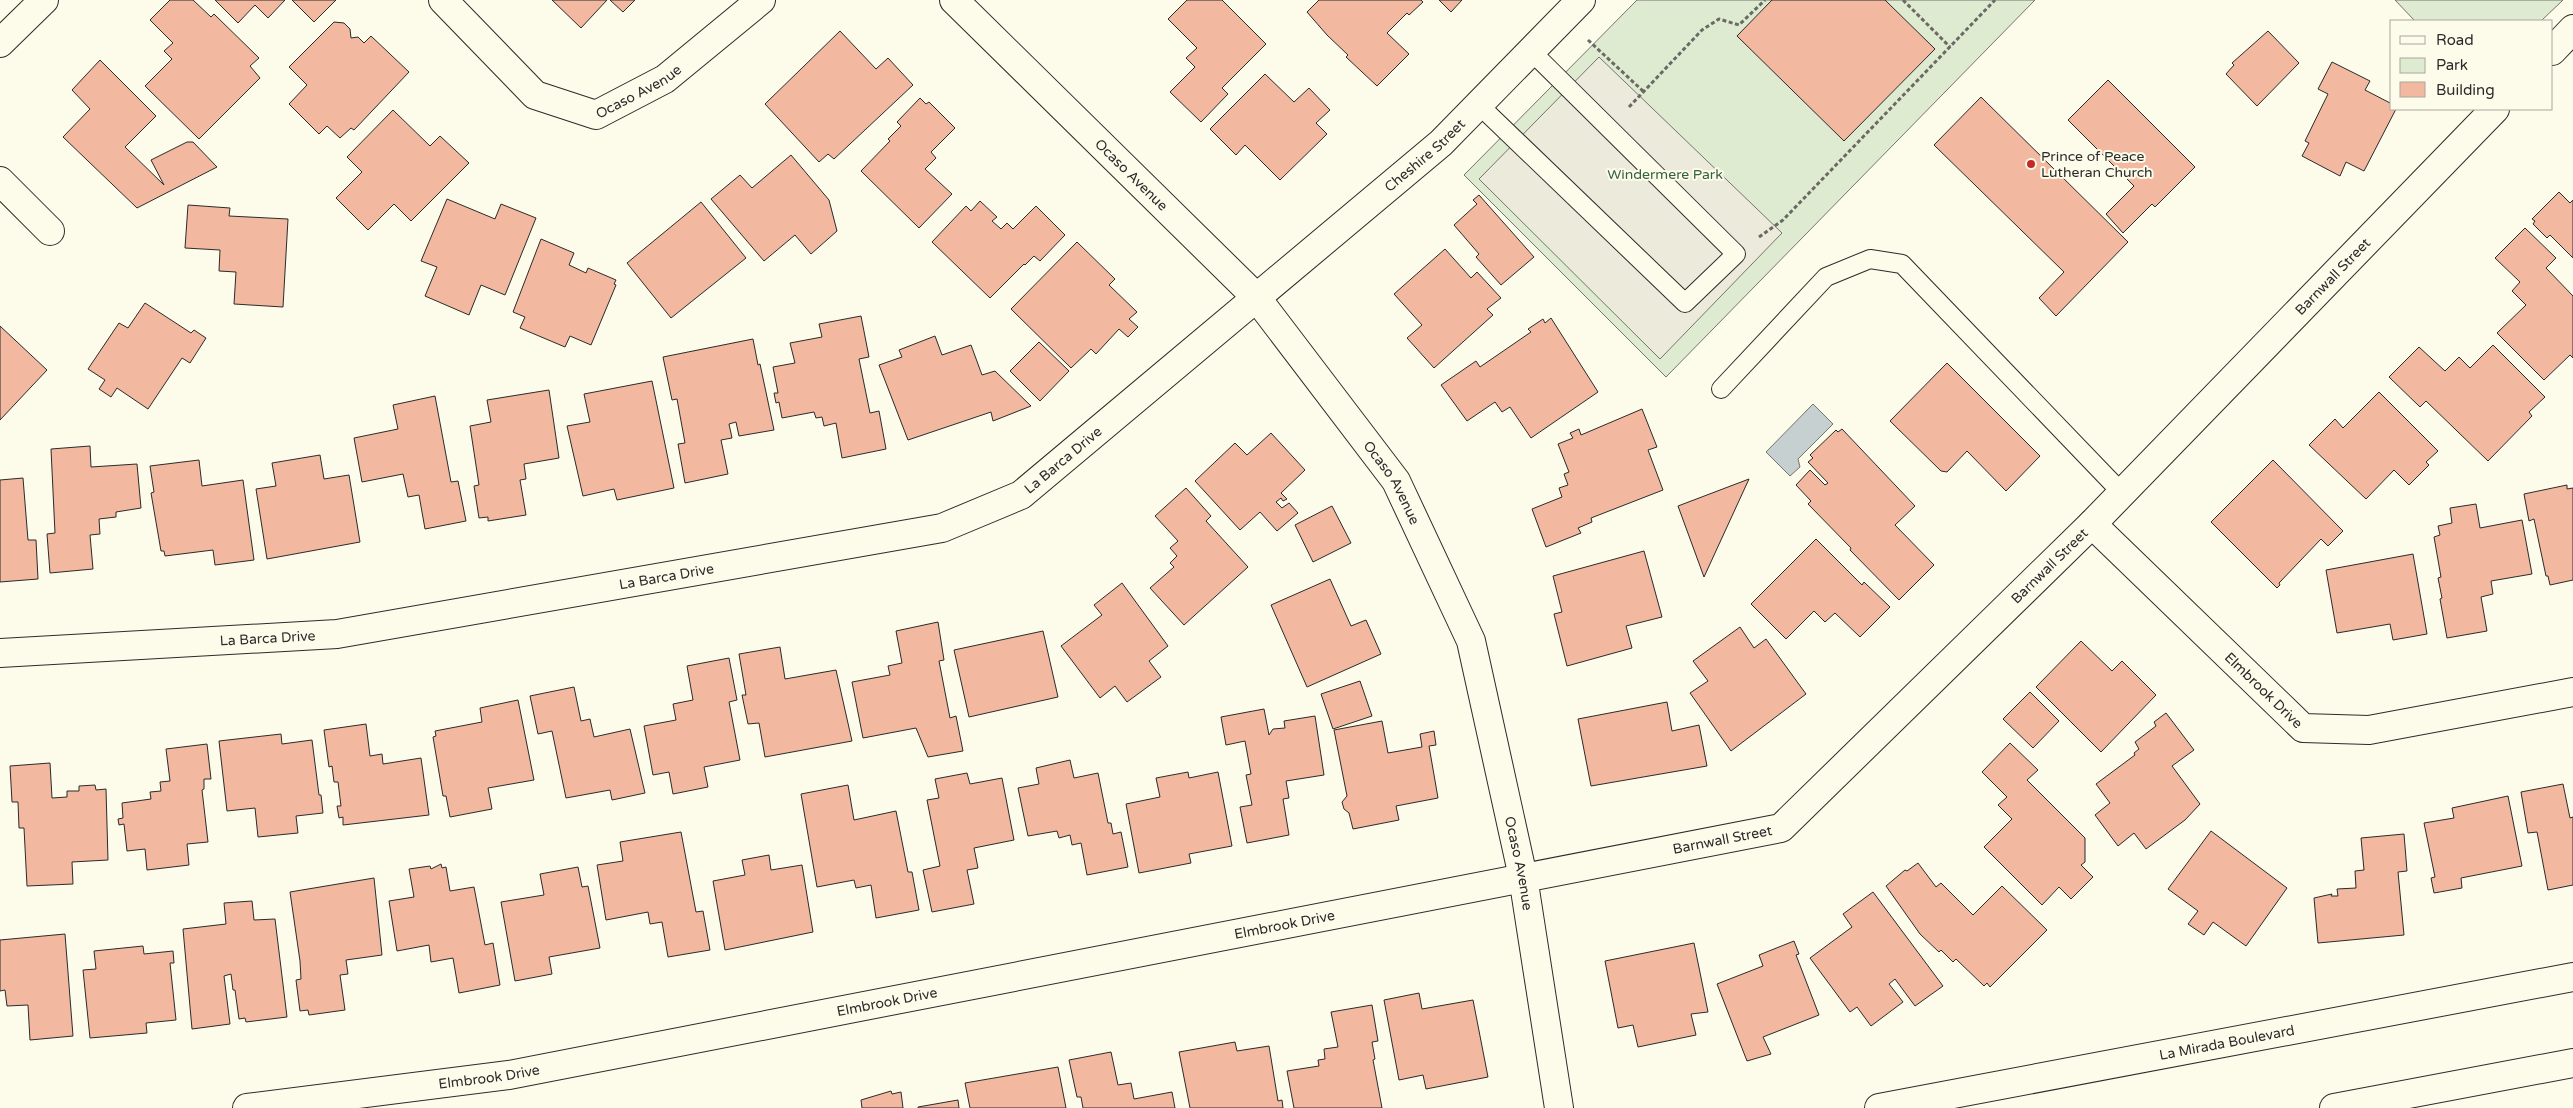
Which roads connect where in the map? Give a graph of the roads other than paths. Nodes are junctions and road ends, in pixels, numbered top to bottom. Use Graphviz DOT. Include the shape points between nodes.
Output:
graph roads {
  1 [pos="44,0"];
  2 [pos="443,0"];
  3 [pos="762,0"];
  4 [pos="954,0"];
  5 [pos="1572,9"];
  6 [pos="0,43"];
  7 [pos="1531,50"];
  8 [pos="1478,104"];
  9 [pos="2494,110"];
  10 [pos="0,181"];
  11 [pos="50,231"];
  12 [pos="1256,297"];
  13 [pos="1720,389"];
  14 [pos="2122,493"];
  15 [pos="2092,524"];
  16 [pos="0,653"];
  17 [pos="2573,692"];
  18 [pos="1523,877"];
  19 [pos="2573,977"];
  20 [pos="2573,1063"];
  21 [pos="248,1108"];
  22 [pos="1558,1108"];
  23 [pos="1879,1108"];
  24 [pos="2334,1108"];
  1 -- 6 [label="street"];
  2 -- 3 [label="street, Ocaso Avenue" via="535,95 596,115 664,80"];
  4 -- 12 [label="street, Ocaso Avenue"];
  5 -- 7 [label="street, Cheshire Street"];
  7 -- 8 [label="street, Cheshire Street"];
  7 -- 8 [label="lane" via="1736,254 1684,303"];
  8 -- 12 [label="street, Cheshire Street" via="1441,143"];
  9 -- 14 [label="street, Barnwall Street"];
  10 -- 11 [label="street"];
  12 -- 16 [label="street, La Barca Drive" via="1021,495 942,528 337,634"];
  12 -- 18 [label="street, Ocaso Avenue" via="1396,481 1471,641"];
  13 -- 14 [label="lane" via="1826,277 1870,260 1902,264"];
  14 -- 15 [label="street, Barnwall Street"];
  15 -- 17 [label="street, Elmbrook Drive" via="2303,728 2369,730"];
  15 -- 18 [label="street, Barnwall Street" via="1782,828"];
  18 -- 21 [label="street, Elmbrook Drive" via="509,1075"];
  18 -- 22 [label="street, Ocaso Avenue"];
  19 -- 23 [label="street, La Mirada Boulevard"];
  20 -- 24 [label="street"];
}
